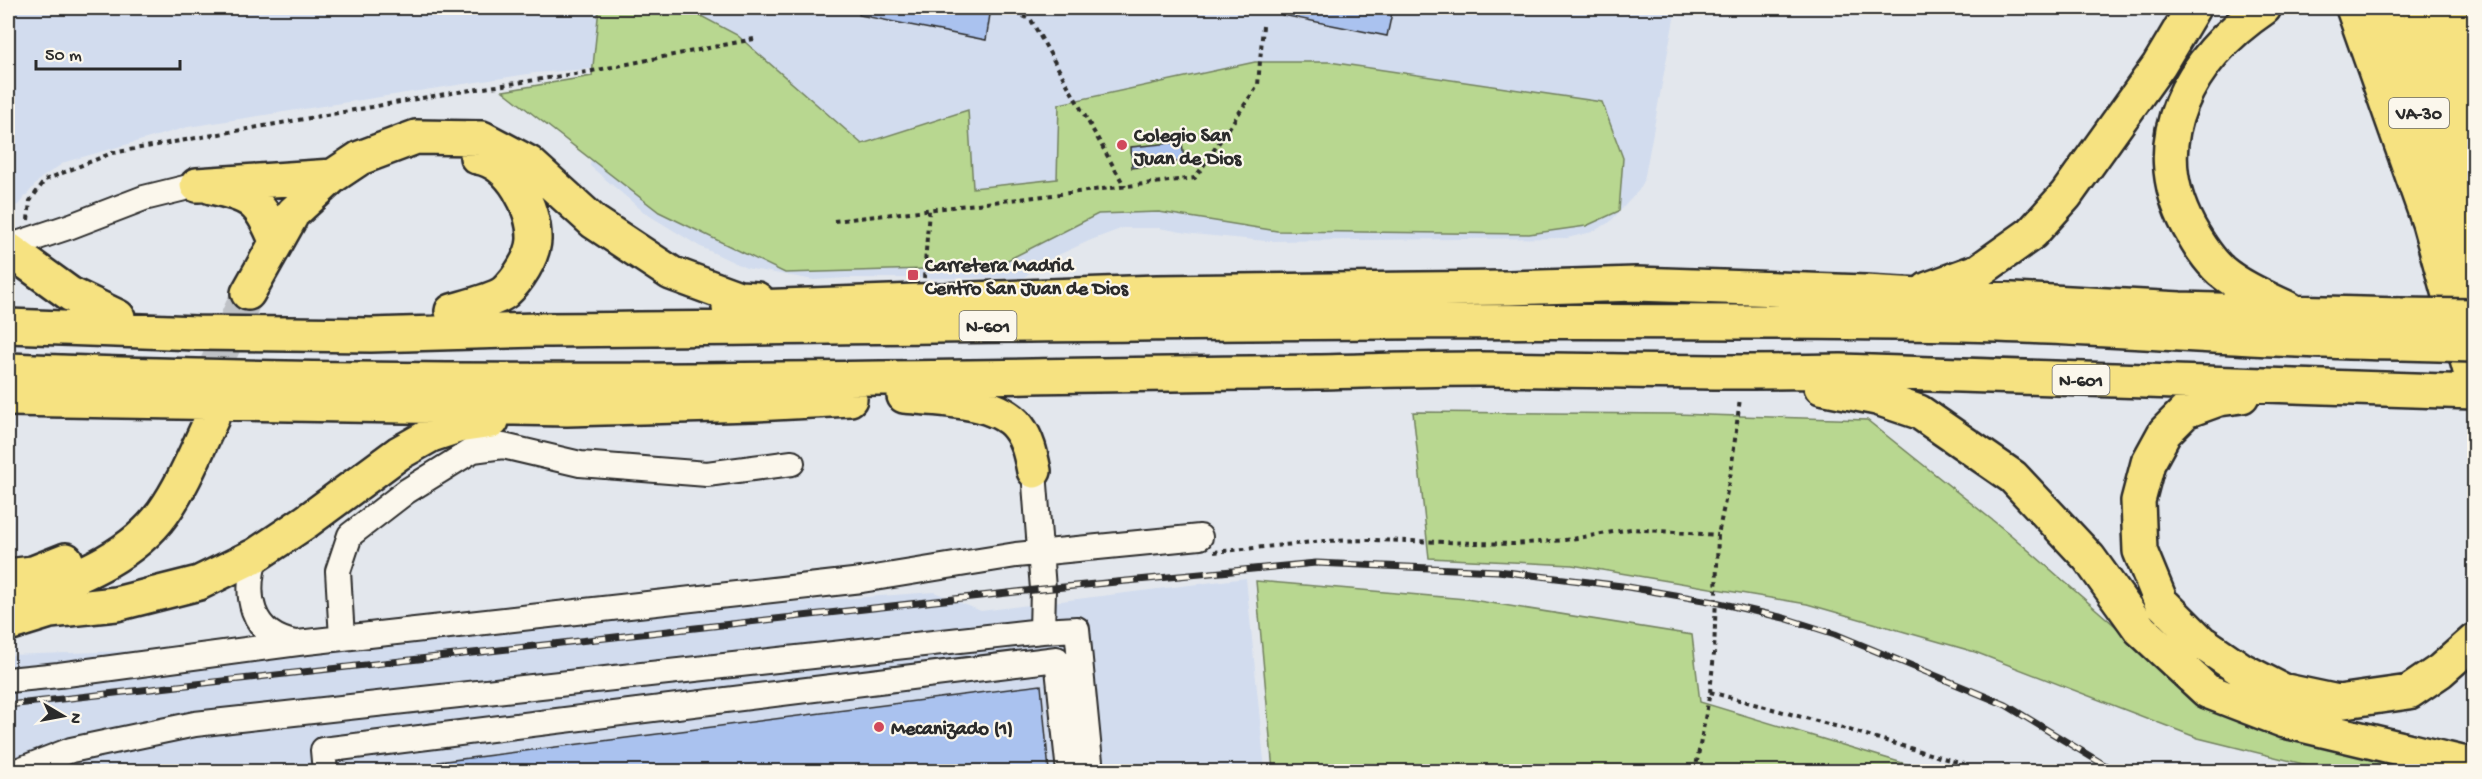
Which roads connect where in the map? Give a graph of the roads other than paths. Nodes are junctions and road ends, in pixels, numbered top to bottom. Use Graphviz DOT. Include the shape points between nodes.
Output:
graph roads {
  1 [pos="2193,8"];
  2 [pos="2264,8"];
  3 [pos="2418,8"];
  4 [pos="2448,8"];
  5 [pos="2456,8"];
  6 [pos="2359,9"];
  7 [pos="2475,100"];
  8 [pos="2475,105"];
  9 [pos="333,176"];
  10 [pos="197,185"];
  11 [pos="2475,191"];
  12 [pos="276,241"];
  13 [pos="16,245"];
  14 [pos="1509,288"];
  15 [pos="1865,292"];
  16 [pos="2475,292"];
  17 [pos="825,303"];
  18 [pos="452,311"];
  19 [pos="2296,312"];
  20 [pos="2475,316"];
  21 [pos="118,317"];
  22 [pos="8,321"];
  23 [pos="1969,324"];
  24 [pos="8,326"];
  25 [pos="2401,329"];
  26 [pos="2475,345"];
  27 [pos="8,370"];
  28 [pos="1749,373"];
  29 [pos="1051,375"];
  30 [pos="2475,385"];
  31 [pos="2294,387"];
  32 [pos="2475,392"];
  33 [pos="903,396"];
  34 [pos="8,399"];
  35 [pos="567,409"];
  36 [pos="201,419"];
  37 [pos="792,463"];
  38 [pos="1034,471"];
  39 [pos="1203,545"];
  40 [pos="1039,553"];
  41 [pos="256,555"];
  42 [pos="16,588"];
  43 [pos="8,624"];
  44 [pos="1042,631"];
  45 [pos="342,638"];
  46 [pos="2475,641"];
  47 [pos="298,643"];
  48 [pos="8,680"];
  49 [pos="2475,769"];
  50 [pos="14,771"];
  51 [pos="325,771"];
  52 [pos="1069,771"];
  53 [pos="1092,771"];
  1 -- 15 [label="highway" via="2159,65 2073,185 2032,233 1980,270 1951,282 1926,290"];
  2 -- 19 [label="highway" via="2206,57 2186,93 2170,140 2171,174 2182,215 2211,261 2259,295"];
  3 -- 11 [label="highway, VA-30"];
  4 -- 8 [label="highway"];
  5 -- 7 [label="highway"];
  6 -- 16 [label="highway, VA-30" via="2454,218"];
  6 -- 30 [label="highway" via="2429,223"];
  9 -- 10 [label="highway"];
  9 -- 12 [label="highway" via="293,213"];
  9 -- 17 [label="highway" via="360,158 416,137 482,138 529,163 594,222 671,273 739,298"];
  10 -- 12 [label="highway" via="241,194 262,210"];
  10 -- 13 [label="street" via="144,198"];
  12 -- 18 [label="highway" via="258,294 304,230 364,180 405,160 441,152 482,157 507,173 522,193 531,214 534,241 525,267 503,293"];
  13 -- 21 [label="highway" via="70,294"];
  14 -- 15 [label="highway" via="1636,284"];
  14 -- 17 [label="highway" via="1156,292"];
  14 -- 23 [label="highway"];
  15 -- 19 [label="highway"];
  17 -- 18 [label="highway" via="671,311"];
  18 -- 21 [label="highway"];
  19 -- 25 [label="highway"];
  20 -- 25 [label="highway, bridge"];
  21 -- 22 [label="highway"];
  23 -- 24 [label="highway, N-601" via="1481,321 371,334"];
  23 -- 25 [label="highway, N-601" via="2313,342"];
  25 -- 26 [label="highway, N-601, bridge"];
  27 -- 29 [label="highway, N-601" via="367,380"];
  28 -- 29 [label="highway, N-601" via="1476,369"];
  28 -- 31 [label="highway, N-601" via="1841,371"];
  28 -- 49 [label="highway" via="1877,398 1919,412 1986,457 2013,477 2089,558 2140,629 2207,691 2285,721"];
  29 -- 33 [label="highway" via="995,387"];
  31 -- 32 [label="highway, N-601"];
  31 -- 46 [label="highway" via="2220,399 2186,411 2165,432 2148,463 2138,501 2140,551 2161,602 2201,642 2242,670 2281,690 2338,702 2409,692"];
  33 -- 35 [label="highway"];
  33 -- 38 [label="highway" via="965,403 1006,415 1029,448"];
  34 -- 35 [label="highway"];
  35 -- 41 [label="highway" via="458,426 431,435 399,453"];
  36 -- 42 [label="highway" via="151,497 124,524 87,552"];
  37 -- 45 [label="street" via="707,474 580,464 503,446 473,450 407,491 350,535 338,570"];
  38 -- 40 [label="street"];
  39 -- 40 [label="street"];
  40 -- 44 [label="street"];
  40 -- 45 [label="street" via="862,580"];
  41 -- 43 [label="highway" via="199,583 116,604 50,611"];
  41 -- 47 [label="street" via="250,587 251,604 259,622 268,633"];
  44 -- 50 [label="street" via="195,724 71,750"];
  44 -- 53 [label="street" via="1077,629"];
  45 -- 47 [label="street"];
  47 -- 48 [label="street"];
  51 -- 52 [label="street" via="323,750 1057,659"];
}
